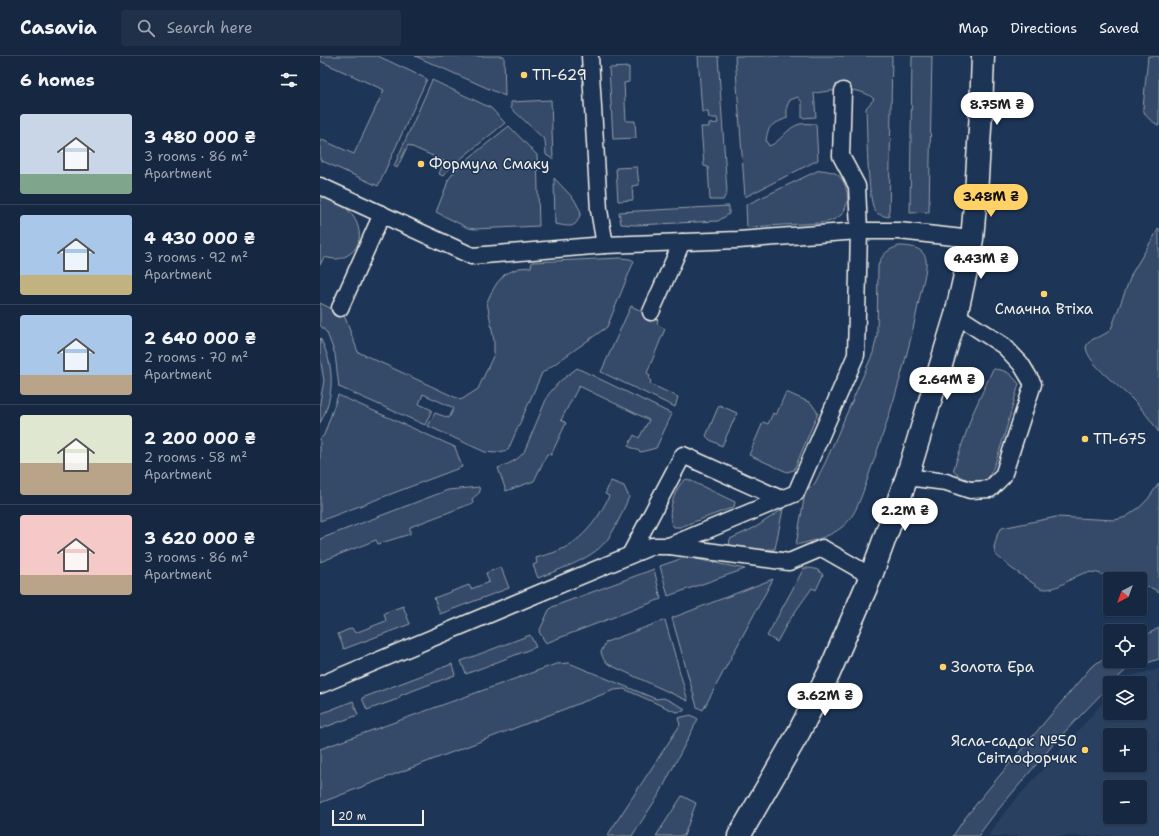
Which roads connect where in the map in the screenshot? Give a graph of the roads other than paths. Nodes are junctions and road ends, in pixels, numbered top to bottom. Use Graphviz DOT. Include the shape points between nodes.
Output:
graph roads {
  1 [pos="590,56"];
  2 [pos="982,56"];
  3 [pos="843,91"];
  4 [pos="320,186"];
  5 [pos="382,214"];
  6 [pos="859,231"];
  7 [pos="972,239"];
  8 [pos="682,242"];
  9 [pos="605,244"];
  10 [pos="340,308"];
  11 [pos="651,312"];
  12 [pos="956,315"];
  13 [pos="907,477"];
  14 [pos="782,499"];
  15 [pos="669,546"];
  16 [pos="630,556"];
  17 [pos="871,576"];
  18 [pos="320,685"];
  19 [pos="739,836"];
  1 -- 9 [label="lane" via="599,210"];
  2 -- 7 [label="main road" via="981,111"];
  3 -- 6 [label="lane" via="841,156 857,186"];
  4 -- 5 [label="lane"];
  5 -- 9 [label="lane" via="472,256"];
  5 -- 10 [label="lane"];
  6 -- 7 [label="lane" via="899,231"];
  6 -- 8 [label="lane"];
  6 -- 14 [label="lane" via="856,354 796,493"];
  7 -- 12 [label="main road"];
  8 -- 9 [label="lane"];
  8 -- 11 [label="lane"];
  12 -- 13 [label="main road"];
  12 -- 13 [label="lane" via="1004,346 1021,364 1033,384 1003,476 990,489 970,490 946,482"];
  13 -- 17 [label="main road"];
  14 -- 15 [label="lane"];
  14 -- 16 [label="lane" via="683,455"];
  15 -- 16 [label="lane" via="652,546"];
  15 -- 17 [label="lane" via="788,562 822,548"];
  16 -- 18 [label="lane"];
  17 -- 19 [label="main road" via="829,673"];
}
